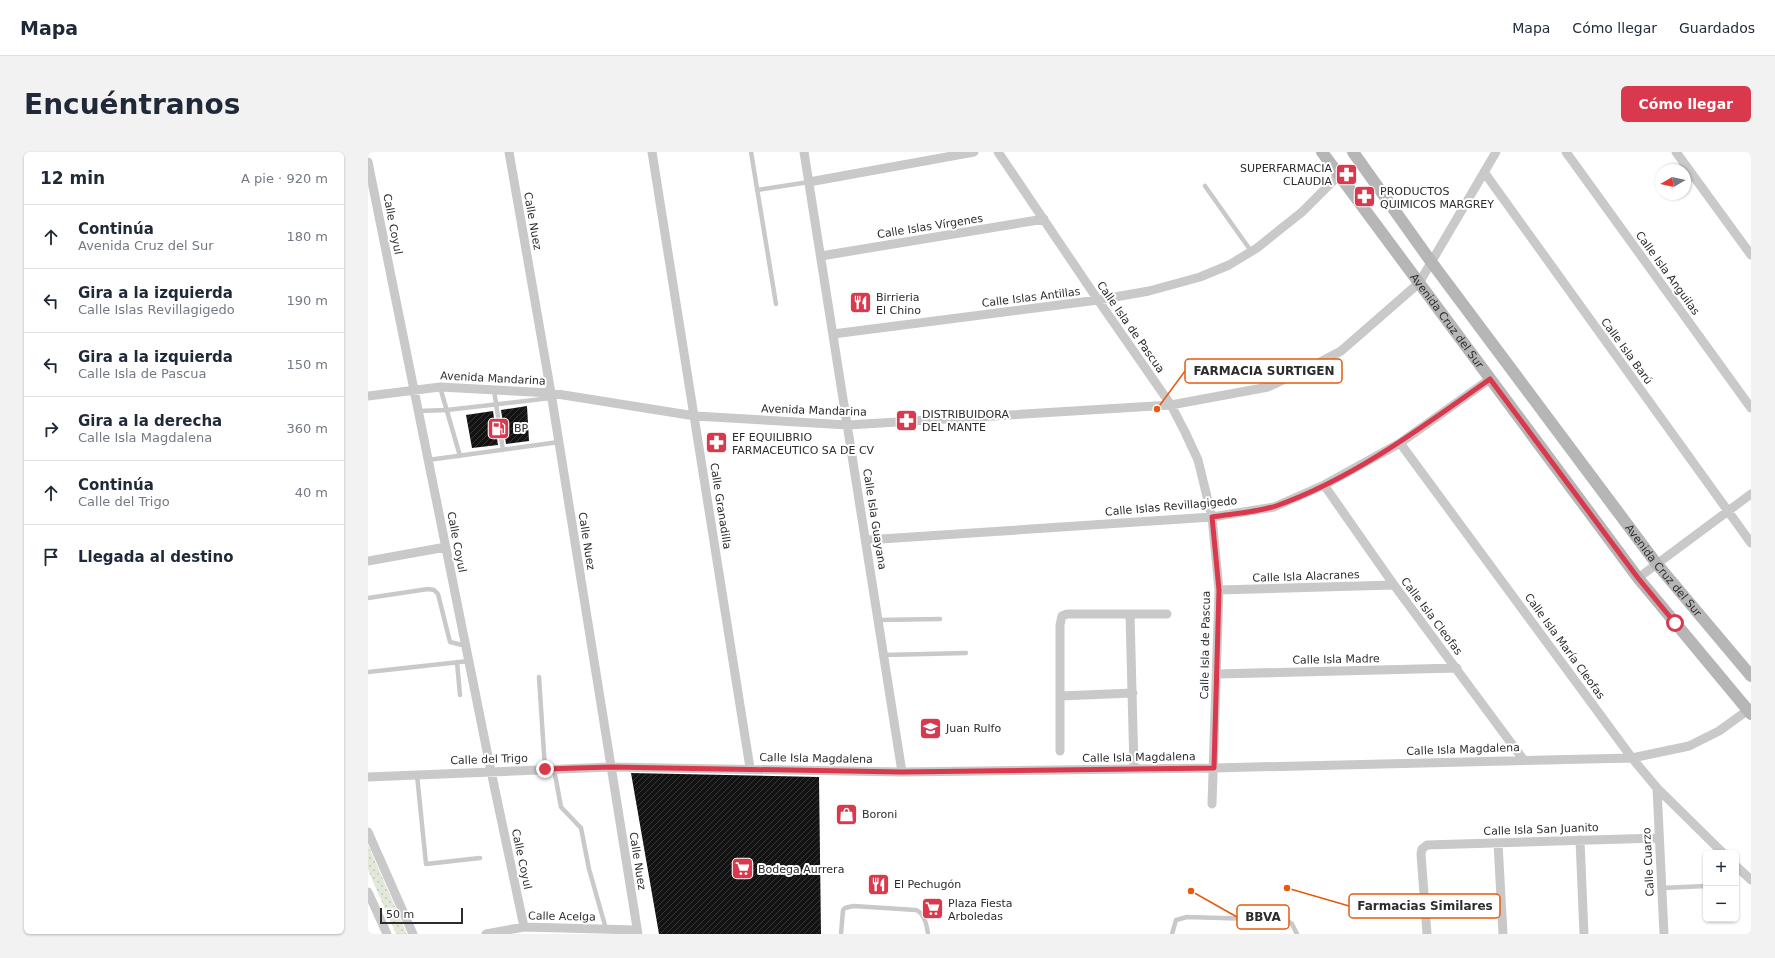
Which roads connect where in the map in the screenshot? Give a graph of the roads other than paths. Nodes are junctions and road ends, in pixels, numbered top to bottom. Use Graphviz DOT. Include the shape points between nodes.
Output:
graph roads {
  1 [pos="509,152"];
  2 [pos="652,152"];
  3 [pos="751,152"];
  4 [pos="804,152"];
  5 [pos="974,152"];
  6 [pos="998,152"];
  7 [pos="1322,152"];
  8 [pos="1496,152"];
  9 [pos="1566,152"];
  10 [pos="1676,152"];
  11 [pos="1357,154"];
  12 [pos="368,162"];
  13 [pos="1484,172"];
  14 [pos="1339,175"];
  15 [pos="809,182"];
  16 [pos="1205,186"];
  17 [pos="758,190"];
  18 [pos="1044,220"];
  19 [pos="1251,251"];
  20 [pos="1751,255"];
  21 [pos="821,256"];
  22 [pos="1432,262"];
  23 [pos="1419,283"];
  24 [pos="1098,300"];
  25 [pos="776,304"];
  26 [pos="833,334"];
  27 [pos="1490,379"];
  28 [pos="440,387"];
  29 [pos="413,389"];
  30 [pos="493,390"];
  31 [pos="551,395"];
  32 [pos="368,396"];
  33 [pos="497,404"];
  34 [pos="1171,405"];
  35 [pos="1751,408"];
  36 [pos="446,410"];
  37 [pos="418,411"];
  38 [pos="695,416"];
  39 [pos="848,425"];
  40 [pos="559,442"];
  41 [pos="1400,443"];
  42 [pos="503,450"];
  43 [pos="460,456"];
  44 [pos="428,460"];
  45 [pos="1324,486"];
  46 [pos="1751,494"];
  47 [pos="1728,510"];
  48 [pos="1212,517"];
  49 [pos="866,540"];
  50 [pos="1751,543"];
  51 [pos="446,547"];
  52 [pos="368,561"];
  53 [pos="1656,563"];
  54 [pos="1638,578"];
  55 [pos="1394,585"];
  56 [pos="1219,590"];
  57 [pos="368,598"];
  58 [pos="1130,614"];
  59 [pos="1167,614"];
  60 [pos="940,619"];
  61 [pos="878,620"];
  62 [pos="466,646"];
  63 [pos="966,653"];
  64 [pos="884,656"];
  65 [pos="469,661"];
  66 [pos="457,662"];
  67 [pos="1457,668"];
  68 [pos="368,672"];
  69 [pos="1216,674"];
  70 [pos="1751,676"];
  71 [pos="539,677"];
  72 [pos="1133,693"];
  73 [pos="460,695"];
  74 [pos="1060,696"];
  75 [pos="1750,711"];
  76 [pos="1060,751"];
  77 [pos="1632,758"];
  78 [pos="1523,759"];
  79 [pos="611,767"];
  80 [pos="750,768"];
  81 [pos="1214,768"];
  82 [pos="550,769"];
  83 [pos="1134,769"];
  84 [pos="491,771"];
  85 [pos="902,772"];
  86 [pos="418,774"];
  87 [pos="368,777"];
  88 [pos="1657,788"];
  89 [pos="1212,804"];
  90 [pos="368,832"];
  91 [pos="1659,838"];
  92 [pos="1580,840"];
  93 [pos="1498,843"];
  94 [pos="1720,850"];
  95 [pos="480,858"];
  96 [pos="1739,869"];
  97 [pos="1751,880"];
  98 [pos="1703,886"];
  99 [pos="1661,888"];
  100 [pos="368,892"];
  101 [pos="606,929"];
  102 [pos="525,930"];
  103 [pos="637,932"];
  104 [pos="387,934"];
  105 [pos="414,934"];
  106 [pos="486,934"];
  107 [pos="842,934"];
  108 [pos="928,934"];
  109 [pos="1172,934"];
  110 [pos="1297,934"];
  111 [pos="1428,934"];
  112 [pos="1503,934"];
  113 [pos="1584,934"];
  114 [pos="1664,934"];
  1 -- 31 [label="street, Calle Nuez"];
  2 -- 38 [label="street, Calle Granadilla"];
  3 -- 17 [label="lane"];
  4 -- 15 [label="street, Calle Isla Guayana"];
  5 -- 15 [label="street"];
  6 -- 18 [label="street, Calle Isla de Pascua"];
  7 -- 14 [label="main road, Avenida Cruz del Sur"];
  8 -- 13 [label="street, Avenida Mandarina"];
  9 -- 35 [label="street, Calle Isla Anguilas"];
  10 -- 20 [label="street"];
  11 -- 22 [label="main road, Avenida Cruz del Sur"];
  12 -- 29 [label="street, Calle Coyul"];
  13 -- 22 [label="street, Avenida Mandarina"];
  13 -- 47 [label="street, Calle Isla Barú"];
  14 -- 19 [label="street, Calle Islas Antillas" via="1302,212"];
  14 -- 23 [label="main road, Avenida Cruz del Sur"];
  15 -- 17 [label="lane"];
  15 -- 21 [label="street, Calle Isla Guayana"];
  16 -- 19 [label="lane"];
  17 -- 25 [label="lane"];
  18 -- 21 [label="street, Calle Islas Vírgenes"];
  18 -- 24 [label="street, Calle Isla de Pascua"];
  19 -- 24 [label="street, Calle Islas Antillas" via="1229,265 1200,277 1149,291"];
  21 -- 26 [label="street, Calle Isla Guayana"];
  22 -- 23 [label="street, Avenida Mandarina"];
  22 -- 53 [label="main road, Avenida Cruz del Sur"];
  23 -- 27 [label="main road, Avenida Cruz del Sur"];
  23 -- 34 [label="street, Avenida Mandarina" via="1340,351 1305,370 1268,387"];
  24 -- 26 [label="street, Calle Islas Antillas"];
  24 -- 34 [label="street, Calle Isla de Pascua"];
  26 -- 39 [label="street, Calle Isla Guayana"];
  27 -- 41 [label="street, Calle Islas Revillagigedo"];
  27 -- 54 [label="main road, Avenida Cruz del Sur"];
  28 -- 29 [label="street, Avenida Mandarina"];
  28 -- 30 [label="street, Avenida Mandarina"];
  28 -- 36 [label="lane"];
  29 -- 32 [label="street, Avenida Mandarina"];
  29 -- 37 [label="street, Calle Coyul"];
  30 -- 31 [label="street, Avenida Mandarina"];
  30 -- 33 [label="lane"];
  31 -- 33 [label="lane"];
  31 -- 38 [label="street, Avenida Mandarina"];
  31 -- 40 [label="street, Calle Nuez"];
  33 -- 36 [label="lane"];
  33 -- 42 [label="lane"];
  34 -- 39 [label="street, Avenida Mandarina"];
  34 -- 48 [label="street, Calle Isla de Pascua" via="1198,460"];
  36 -- 37 [label="lane"];
  36 -- 43 [label="lane"];
  37 -- 44 [label="street, Calle Coyul"];
  38 -- 39 [label="street, Avenida Mandarina"];
  38 -- 80 [label="street, Calle Granadilla"];
  39 -- 49 [label="street, Calle Isla Guayana"];
  40 -- 42 [label="lane"];
  40 -- 79 [label="street, Calle Nuez"];
  41 -- 45 [label="street, Calle Islas Revillagigedo"];
  41 -- 77 [label="street, Calle Isla María Cleofas"];
  42 -- 43 [label="lane"];
  43 -- 44 [label="lane"];
  44 -- 51 [label="street, Calle Coyul"];
  45 -- 48 [label="street, Calle Islas Revillagigedo" via="1274,507"];
  45 -- 55 [label="street, Calle Isla Cleofas"];
  46 -- 47 [label="street"];
  47 -- 50 [label="street, Calle Isla Barú"];
  47 -- 53 [label="street"];
  48 -- 49 [label="street, Calle Islas Revillagigedo"];
  48 -- 56 [label="street, Calle Isla de Pascua"];
  49 -- 61 [label="street, Calle Isla Guayana"];
  51 -- 52 [label="street"];
  51 -- 62 [label="street, Calle Coyul"];
  53 -- 54 [label="street"];
  53 -- 70 [label="main road, Avenida Cruz del Sur"];
  54 -- 75 [label="main road, Avenida Cruz del Sur"];
  55 -- 56 [label="street, Calle Isla Alacranes"];
  55 -- 67 [label="street, Calle Isla Cleofas"];
  56 -- 69 [label="street, Calle Isla de Pascua"];
  57 -- 62 [label="lane" via="434,590 438,594 450,642"];
  58 -- 59 [label="street"];
  58 -- 72 [label="street"];
  58 -- 74 [label="street" via="1062,616"];
  60 -- 61 [label="lane"];
  61 -- 64 [label="street, Calle Isla Guayana"];
  62 -- 65 [label="street, Calle Coyul"];
  63 -- 64 [label="lane"];
  64 -- 85 [label="street, Calle Isla Guayana"];
  65 -- 66 [label="lane"];
  65 -- 84 [label="street, Calle Coyul"];
  66 -- 68 [label="lane"];
  66 -- 73 [label="lane"];
  67 -- 69 [label="street, Calle Isla Madre"];
  67 -- 78 [label="street, Calle Isla Cleofas"];
  69 -- 81 [label="street, Calle Isla de Pascua"];
  71 -- 82 [label="lane"];
  72 -- 74 [label="street"];
  72 -- 83 [label="street"];
  74 -- 76 [label="street"];
  75 -- 77 [label="street, Calle Isla Magdalena" via="1689,746"];
  77 -- 78 [label="street, Calle Isla Magdalena"];
  77 -- 88 [label="street, Calle Isla María Cleofas"];
  78 -- 81 [label="street, Calle Isla Magdalena"];
  79 -- 80 [label="street, Calle Isla Magdalena"];
  79 -- 82 [label="street, Calle del Trigo"];
  79 -- 103 [label="street, Calle Nuez"];
  80 -- 85 [label="street, Calle Isla Magdalena"];
  81 -- 83 [label="street, Calle Isla Magdalena"];
  81 -- 89 [label="street, Calle Isla de Pascua"];
  82 -- 84 [label="street, Calle del Trigo"];
  82 -- 101 [label="lane" via="561,807 581,828 589,869"];
  83 -- 85 [label="street, Calle Isla Magdalena"];
  84 -- 86 [label="street, Calle del Trigo"];
  84 -- 102 [label="street, Calle Coyul"];
  86 -- 87 [label="street, Calle del Trigo"];
  86 -- 95 [label="lane" via="426,864"];
  88 -- 91 [label="street, Calle Cuarzo"];
  88 -- 94 [label="street, Calle Isla María Cleofas"];
  90 -- 105 [label="street"];
  91 -- 92 [label="street, Calle Isla San Juanito"];
  91 -- 99 [label="street, Calle Cuarzo"];
  92 -- 93 [label="street, Calle Isla San Juanito"];
  92 -- 113 [label="street"];
  93 -- 111 [label="street, Calle Isla San Juanito" via="1430,844 1424,847 1421,854"];
  93 -- 112 [label="street"];
  96 -- 97 [label="street"];
  98 -- 99 [label="lane"];
  99 -- 114 [label="street, Calle Cuarzo"];
  100 -- 104 [label="street"];
  101 -- 102 [label="street, Calle Acelga"];
  101 -- 103 [label="street, Calle Acelga"];
  102 -- 106 [label="street, Calle Acelga"];
  107 -- 108 [label="lane" via="843,910 853,906 920,911"];
  109 -- 110 [label="lane" via="1176,920 1187,917 1287,920"];
}
